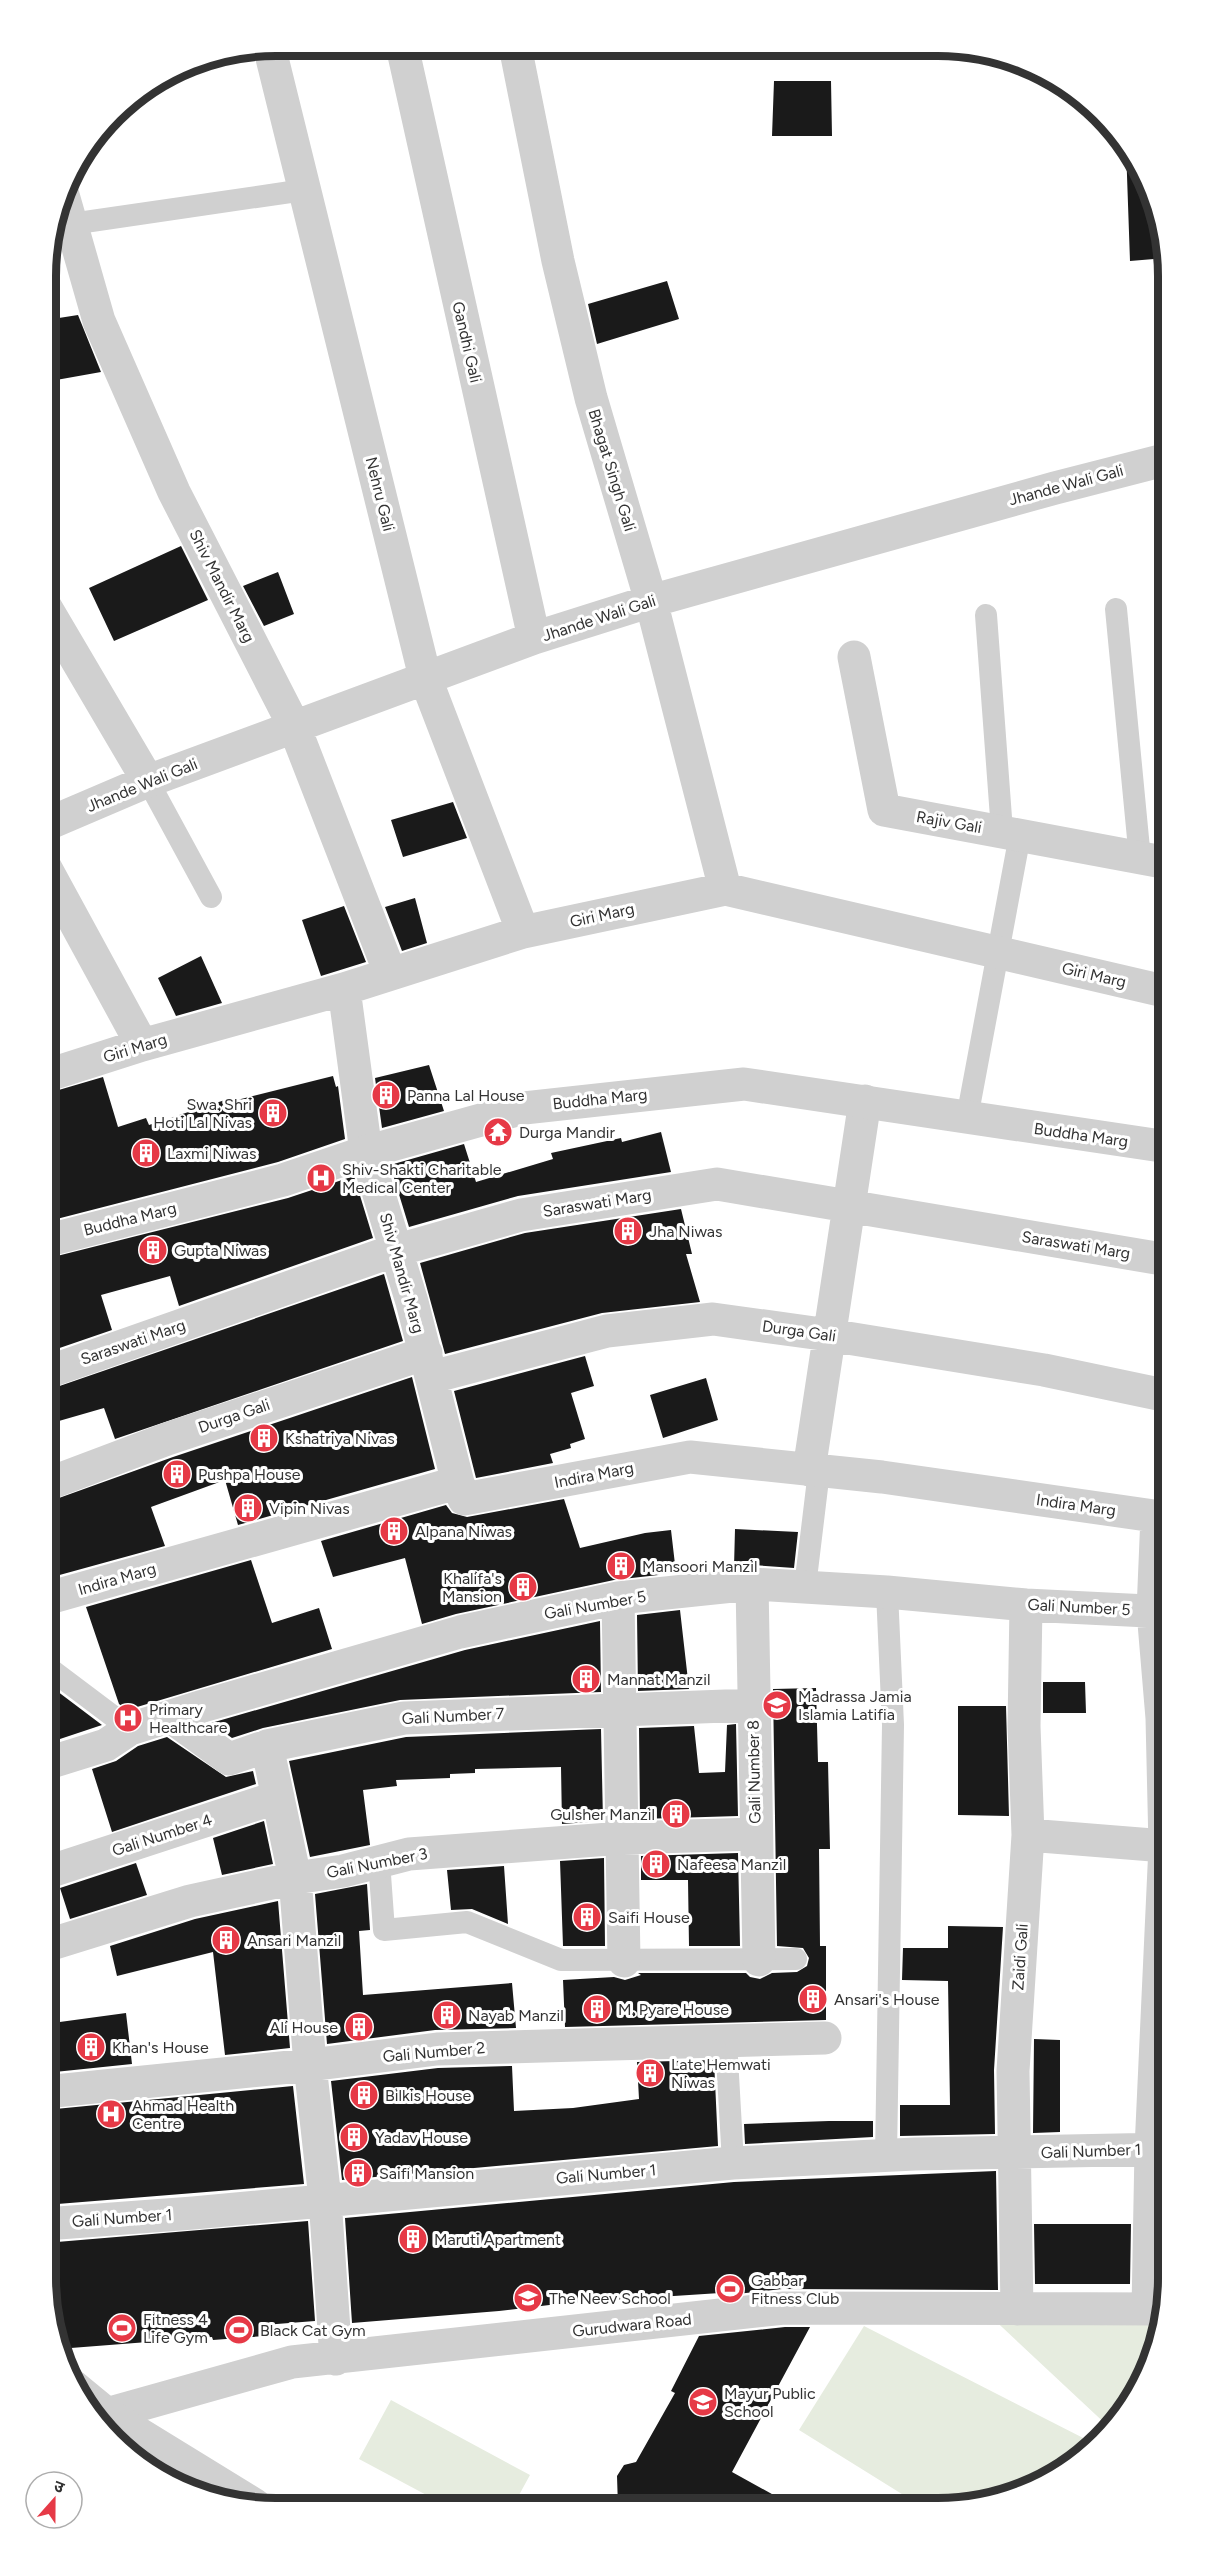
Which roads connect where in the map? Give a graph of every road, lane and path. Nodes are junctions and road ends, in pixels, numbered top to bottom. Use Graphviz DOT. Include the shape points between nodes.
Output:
graph roads {
  1 [pos="270,56"];
  2 [pos="404,56"];
  3 [pos="517,56"];
  4 [pos="304,190"];
  5 [pos="67,210"];
  6 [pos="1158,462"];
  7 [pos="651,601"];
  8 [pos="1116,609"];
  9 [pos="986,615"];
  10 [pos="56,625"];
  11 [pos="534,638"];
  12 [pos="854,657"];
  13 [pos="425,677"];
  14 [pos="294,726"];
  15 [pos="148,781"];
  16 [pos="56,820"];
  17 [pos="1011,833"];
  18 [pos="1154,861"];
  19 [pos="56,887"];
  20 [pos="725,890"];
  21 [pos="211,897"];
  22 [pos="523,932"];
  23 [pos="998,953"];
  24 [pos="390,973"];
  25 [pos="344,989"];
  26 [pos="1158,990"];
  27 [pos="142,1045"];
  28 [pos="56,1072"];
  29 [pos="865,1101"];
  30 [pos="968,1118"];
  31 [pos="1158,1146"];
  32 [pos="366,1152"];
  33 [pos="849,1208"];
  34 [pos="56,1238"];
  35 [pos="397,1250"];
  36 [pos="1158,1258"];
  37 [pos="829,1335"];
  38 [pos="429,1365"];
  39 [pos="56,1369"];
  40 [pos="1158,1394"];
  41 [pos="814,1470"];
  42 [pos="56,1481"];
  43 [pos="459,1484"];
  44 [pos="1158,1516"];
  45 [pos="752,1584"];
  46 [pos="805,1587"];
  47 [pos="887,1592"];
  48 [pos="56,1596"];
  49 [pos="618,1598"];
  50 [pos="1026,1605"];
  51 [pos="1158,1612"];
  52 [pos="56,1673"];
  53 [pos="753,1704"];
  54 [pos="620,1708"];
  55 [pos="171,1718"];
  56 [pos="130,1729"];
  57 [pos="267,1746"];
  58 [pos="56,1761"];
  59 [pos="278,1797"];
  60 [pos="755,1834"];
  61 [pos="1028,1835"];
  62 [pos="623,1838"];
  63 [pos="1158,1845"];
  64 [pos="379,1861"];
  65 [pos="56,1869"];
  66 [pos="295,1878"];
  67 [pos="56,1943"];
  68 [pos="796,1959"];
  69 [pos="759,1960"];
  70 [pos="624,1961"];
  71 [pos="825,2038"];
  72 [pos="726,2040"];
  73 [pos="310,2066"];
  74 [pos="56,2091"];
  75 [pos="1158,2149"];
  76 [pos="1014,2154"];
  77 [pos="886,2157"];
  78 [pos="733,2163"];
  79 [pos="325,2199"];
  80 [pos="1158,2202"];
  81 [pos="56,2223"];
  82 [pos="1156,2306"];
  83 [pos="1017,2309"];
  84 [pos="1156,2309"];
  85 [pos="336,2359"];
  86 [pos="96,2405"];
  87 [pos="107,2414"];
  88 [pos="239,2495"];
  1 -- 4 [label="street, Nehru Gali"];
  2 -- 11 [label="street, Gandhi Gali"];
  3 -- 7 [label="street, Bhagat Singh Gali" via="558,261 588,386"];
  4 -- 5 [label="lane"];
  4 -- 13 [label="street, Nehru Gali"];
  5 -- 14 [label="street, Shiv Mandir Marg" via="99,321 174,492"];
  6 -- 7 [label="street, Jhande Wali Gali"];
  7 -- 11 [label="street, Jhande Wali Gali"];
  7 -- 20 [label="street, Bhagat Singh Gali"];
  8 -- 18 [label="lane"];
  9 -- 17 [label="lane"];
  10 -- 15 [label="street"];
  11 -- 13 [label="street, Jhande Wali Gali"];
  12 -- 17 [label="street, Rajiv Gali" via="884,810"];
  13 -- 14 [label="street, Jhande Wali Gali"];
  13 -- 22 [label="street, Nehru Gali"];
  14 -- 15 [label="street, Jhande Wali Gali"];
  14 -- 24 [label="street, Shiv Mandir Marg"];
  15 -- 16 [label="street, Jhande Wali Gali"];
  15 -- 21 [label="lane"];
  17 -- 18 [label="street, Rajiv Gali"];
  17 -- 23 [label="lane"];
  19 -- 27 [label="street"];
  20 -- 22 [label="street, Giri Marg"];
  20 -- 23 [label="street, Giri Marg"];
  22 -- 24 [label="street, Giri Marg"];
  23 -- 26 [label="street, Giri Marg"];
  23 -- 30 [label="lane"];
  24 -- 25 [label="street, Giri Marg"];
  25 -- 27 [label="street, Giri Marg"];
  25 -- 32 [label="street, Shiv Mandir Marg"];
  27 -- 28 [label="street, Giri Marg"];
  29 -- 30 [label="street, Buddha Marg"];
  29 -- 32 [label="street, Buddha Marg" via="744,1084 524,1108"];
  29 -- 33 [label="street"];
  30 -- 31 [label="street, Buddha Marg"];
  32 -- 34 [label="street, Buddha Marg" via="283,1180"];
  32 -- 35 [label="street, Shiv Mandir Marg"];
  33 -- 35 [label="street, Saraswati Marg" via="717,1184 521,1215"];
  33 -- 36 [label="street, Saraswati Marg"];
  33 -- 37 [label="street"];
  35 -- 38 [label="street, Shiv Mandir Marg"];
  35 -- 39 [label="street, Saraswati Marg"];
  37 -- 38 [label="street, Durga Gali" via="713,1319 607,1331"];
  37 -- 40 [label="street, Durga Gali" via="1044,1370"];
  37 -- 41 [label="street"];
  38 -- 42 [label="street, Durga Gali" via="167,1439"];
  38 -- 43 [label="street, Shiv Mandir Marg"];
  41 -- 43 [label="street, Indira Marg" via="690,1457 464,1499"];
  41 -- 44 [label="street, Indira Marg"];
  41 -- 46 [label="lane"];
  43 -- 48 [label="street, Indira Marg"];
  45 -- 46 [label="street, Gali Number 5"];
  45 -- 49 [label="street, Gali Number 5"];
  45 -- 53 [label="street, Gali Number 8"];
  46 -- 47 [label="street, Gali Number 5"];
  47 -- 50 [label="street, Gali Number 5"];
  47 -- 77 [label="lane" via="893,1725"];
  49 -- 54 [label="street"];
  49 -- 55 [label="street, Gali Number 5" via="460,1632"];
  50 -- 51 [label="street, Gali Number 5"];
  50 -- 61 [label="street, Zaidi Gali" via="1024,1726"];
  52 -- 56 [label="lane"];
  53 -- 54 [label="street, Gali Number 7"];
  53 -- 60 [label="street, Gali Number 8"];
  54 -- 57 [label="street, Gali Number 7" via="404,1718"];
  54 -- 62 [label="street"];
  55 -- 56 [label="street, Gali Number 5"];
  55 -- 57 [label="street, Gali Number 7" via="229,1759"];
  56 -- 58 [label="street, Gali Number 5" via="106,1745"];
  57 -- 59 [label="street"];
  59 -- 65 [label="street, Gali Number 4"];
  59 -- 66 [label="street"];
  60 -- 62 [label="street, Gali Number 3"];
  60 -- 69 [label="street, Gali Number 8"];
  61 -- 63 [label="street"];
  61 -- 76 [label="street, Zaidi Gali" via="1013,2071"];
  62 -- 64 [label="street, Gali Number 3" via="409,1854"];
  62 -- 70 [label="street"];
  64 -- 66 [label="street, Gali Number 3"];
  64 -- 70 [label="lane" via="384,1930 467,1923 561,1960"];
  66 -- 67 [label="street, Gali Number 3" via="190,1901"];
  66 -- 73 [label="street"];
  68 -- 69 [label="lane"];
  69 -- 70 [label="lane"];
  71 -- 72 [label="street, Gali Number 2"];
  72 -- 73 [label="street, Gali Number 2" via="437,2049"];
  72 -- 78 [label="lane"];
  73 -- 74 [label="street, Gali Number 2"];
  73 -- 79 [label="street"];
  75 -- 76 [label="street, Gali Number 1"];
  76 -- 77 [label="street, Gali Number 1"];
  76 -- 83 [label="street, Zaidi Gali"];
  77 -- 78 [label="street, Gali Number 1"];
  78 -- 79 [label="street, Gali Number 1"];
  79 -- 81 [label="street, Gali Number 1"];
  79 -- 85 [label="street"];
  80 -- 82 [label="street"];
  83 -- 84 [label="street, Gurudwara Road"];
  83 -- 85 [label="street, Gurudwara Road" via="784,2308"];
  85 -- 87 [label="street, Gurudwara Road" via="292,2362"];
  86 -- 87 [label="street"];
  87 -- 88 [label="street"];
}
